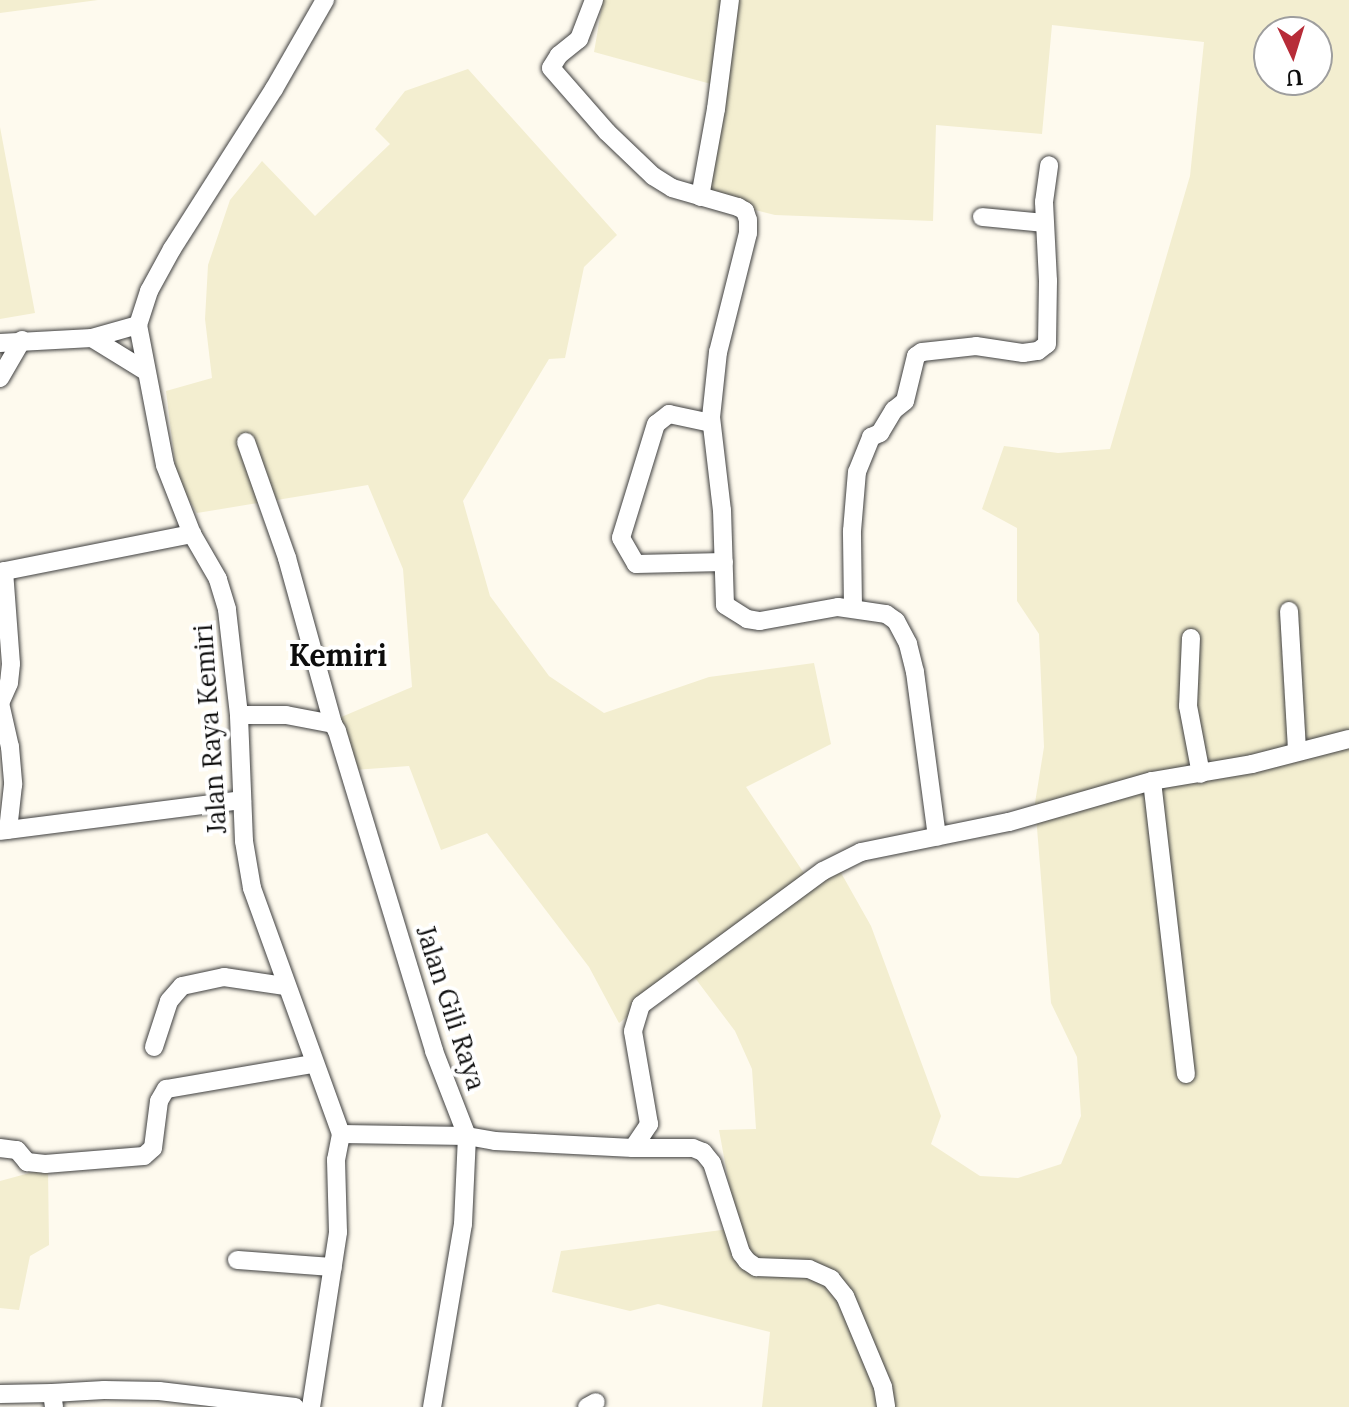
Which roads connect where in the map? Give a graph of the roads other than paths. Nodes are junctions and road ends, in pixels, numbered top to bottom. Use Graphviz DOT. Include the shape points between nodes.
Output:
graph roads {
  1 [pos="325,0"];
  2 [pos="594,0"];
  3 [pos="730,0"];
  4 [pos="1049,165"];
  5 [pos="700,197"];
  6 [pos="982,217"];
  7 [pos="1044,223"];
  8 [pos="138,325"];
  9 [pos="92,338"];
  10 [pos="22,340"];
  11 [pos="0,343"];
  12 [pos="144,370"];
  13 [pos="0,378"];
  14 [pos="711,423"];
  15 [pos="246,442"];
  16 [pos="192,534"];
  17 [pos="724,562"];
  18 [pos="2,572"];
  19 [pos="853,607"];
  20 [pos="1289,611"];
  21 [pos="1191,638"];
  22 [pos="239,715"];
  23 [pos="333,724"];
  24 [pos="1349,739"];
  25 [pos="1297,750"];
  26 [pos="1201,774"];
  27 [pos="1152,781"];
  28 [pos="242,800"];
  29 [pos="4,830"];
  30 [pos="937,837"];
  31 [pos="285,986"];
  32 [pos="154,1047"];
  33 [pos="313,1064"];
  34 [pos="1186,1074"];
  35 [pos="341,1134"];
  36 [pos="467,1136"];
  37 [pos="0,1148"];
  38 [pos="633,1148"];
  39 [pos="237,1260"];
  40 [pos="333,1267"];
  41 [pos="0,1394"];
  42 [pos="53,1400"];
  43 [pos="295,1407"];
  44 [pos="311,1407"];
  45 [pos="432,1407"];
  46 [pos="886,1407"];
  1 -- 8 [label="street, Jalan Raya Kemiri" via="172,249"];
  2 -- 5 [label="street" via="579,39 551,68 653,176"];
  3 -- 5 [label="street"];
  4 -- 7 [label="street"];
  5 -- 14 [label="street" via="738,207 748,220 718,352"];
  6 -- 7 [label="street"];
  7 -- 19 [label="street" via="1047,344 1023,353 976,346 922,352 916,356 905,401 866,446 854,501"];
  8 -- 9 [label="street"];
  8 -- 12 [label="street, Jalan Raya Kemiri"];
  9 -- 10 [label="street"];
  9 -- 12 [label="street"];
  10 -- 11 [label="street"];
  10 -- 13 [label="street"];
  12 -- 16 [label="street, Jalan Raya Kemiri" via="165,465"];
  14 -- 17 [label="street"];
  14 -- 17 [label="street" via="669,414 656,424 621,538 636,564"];
  15 -- 23 [label="street, Jalan Gili Raya" via="287,558"];
  16 -- 18 [label="street"];
  16 -- 22 [label="street, Jalan Raya Kemiri" via="223,594"];
  17 -- 19 [label="street" via="725,605 747,619"];
  18 -- 29 [label="street" via="11,664 0,703 13,785"];
  19 -- 30 [label="street" via="886,614 908,644"];
  20 -- 25 [label="street"];
  21 -- 26 [label="street" via="1188,706"];
  22 -- 23 [label="street" via="286,715"];
  22 -- 28 [label="street, Jalan Raya Kemiri"];
  23 -- 36 [label="street, Jalan Gili Raya" via="434,1051"];
  24 -- 25 [label="street"];
  25 -- 26 [label="street"];
  26 -- 27 [label="street"];
  27 -- 30 [label="street"];
  27 -- 34 [label="street"];
  28 -- 29 [label="street"];
  28 -- 31 [label="street, Jalan Raya Kemiri" via="252,888"];
  30 -- 38 [label="street" via="861,852 823,871 641,1005 633,1031 649,1124"];
  31 -- 32 [label="street" via="224,977 182,986 169,1001"];
  31 -- 33 [label="street, Jalan Raya Kemiri"];
  33 -- 35 [label="street, Jalan Raya Kemiri"];
  33 -- 37 [label="street" via="166,1089 159,1101 153,1148 144,1156 45,1164 27,1162 17,1150"];
  35 -- 36 [label="street"];
  35 -- 40 [label="street, Jalan Raya Kemiri"];
  36 -- 38 [label="street"];
  36 -- 45 [label="street, Jalan Gili Raya" via="463,1224"];
  38 -- 46 [label="street" via="703,1152 712,1163 747,1261 756,1267 809,1269 831,1279 845,1296 883,1387"];
  39 -- 40 [label="street"];
  40 -- 44 [label="street, Jalan Raya Kemiri"];
  41 -- 42 [label="street"];
  42 -- 43 [label="street" via="159,1391"];
}
